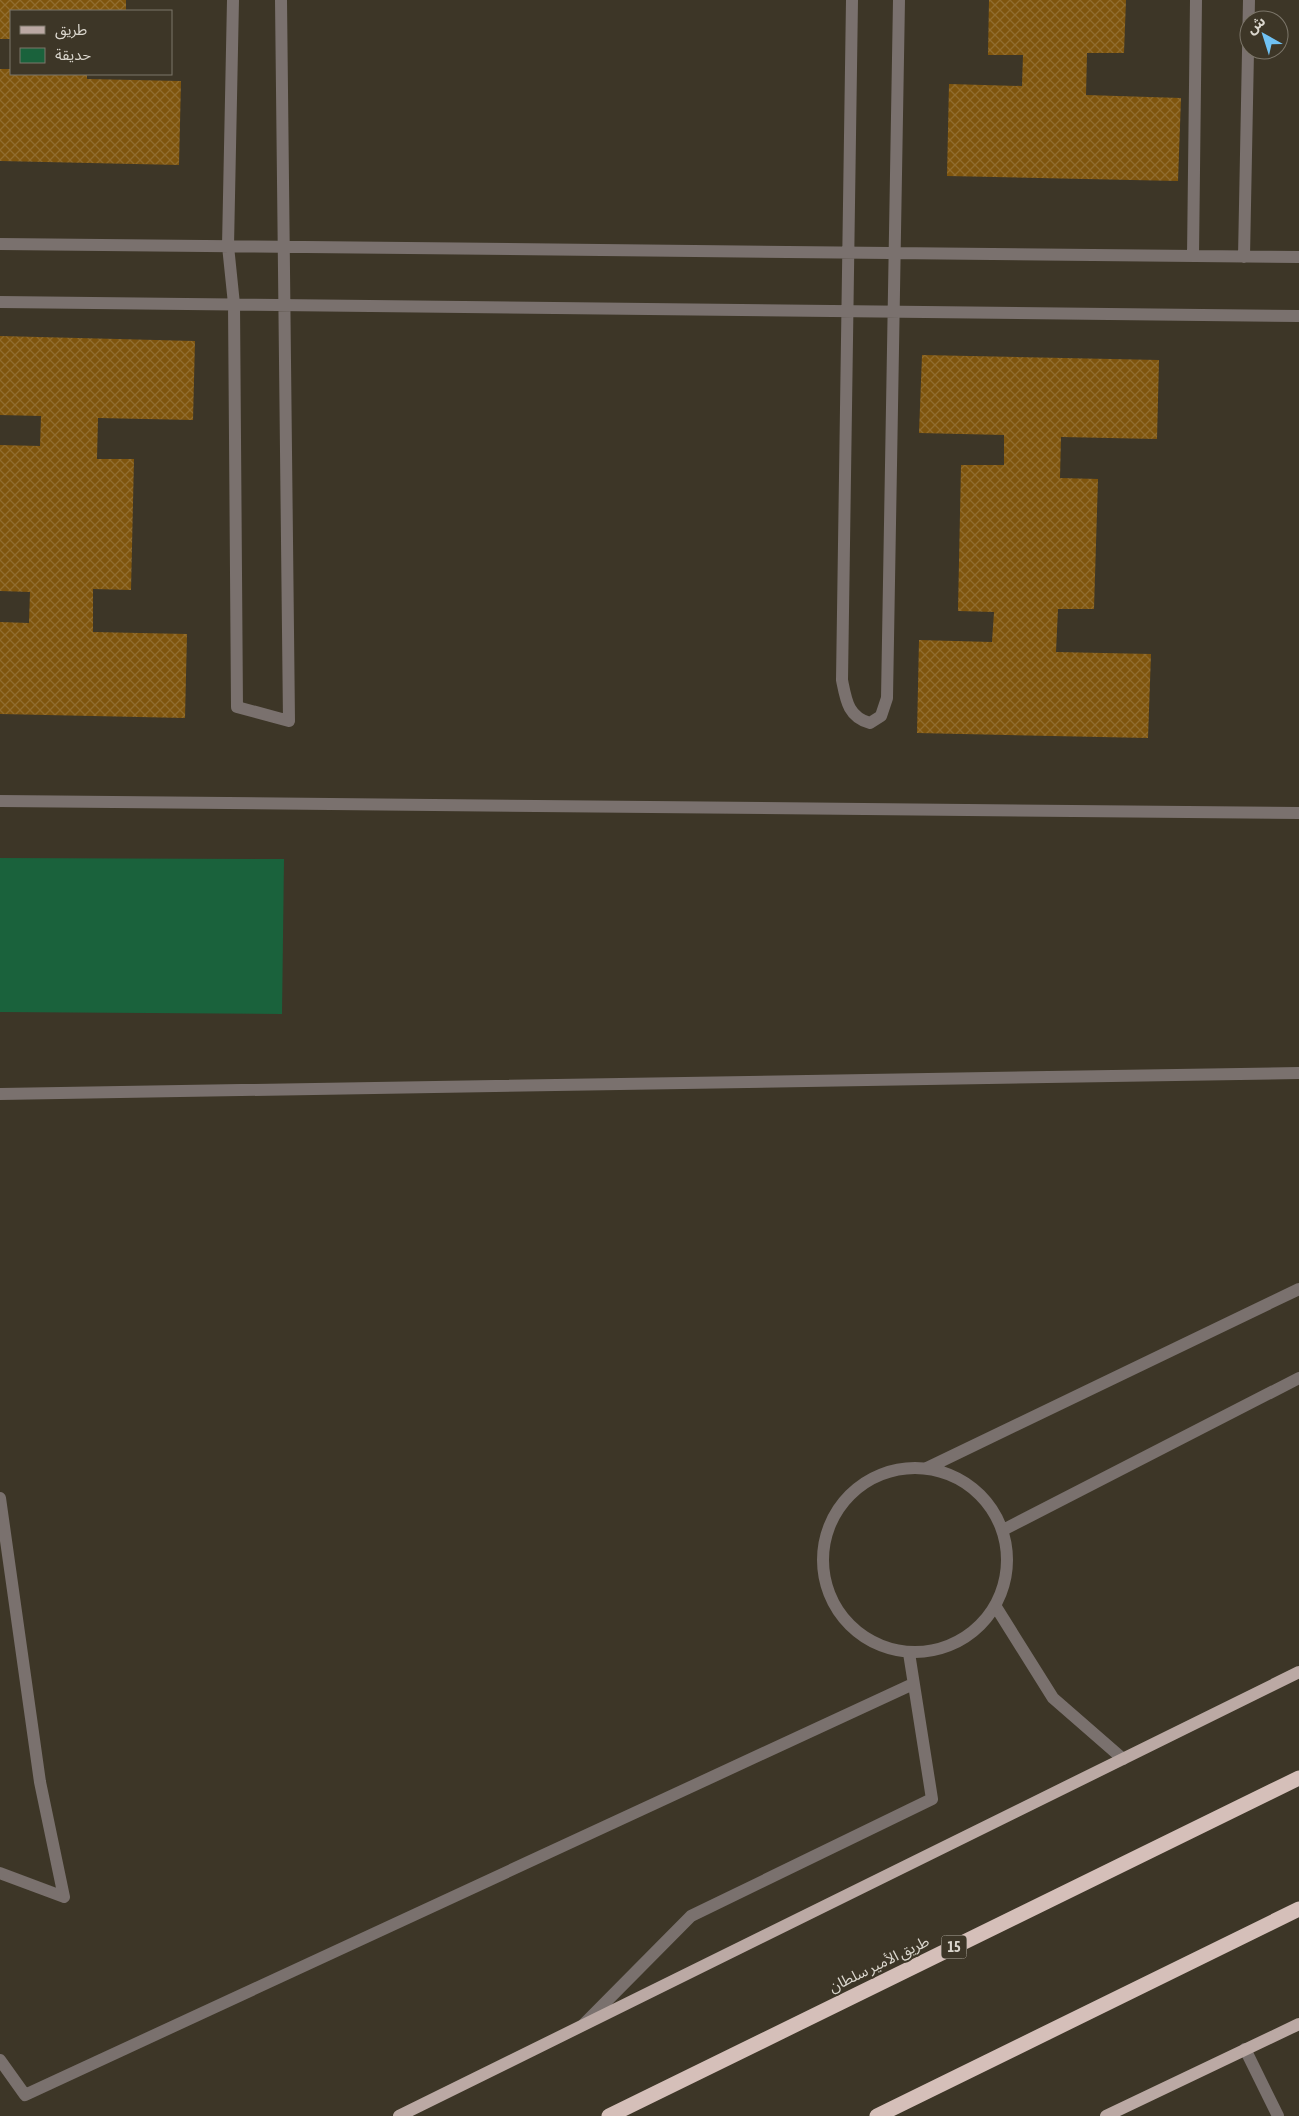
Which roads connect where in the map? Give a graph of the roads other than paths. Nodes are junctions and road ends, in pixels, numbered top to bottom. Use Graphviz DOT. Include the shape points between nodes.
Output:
graph roads {
  1 [pos="233,0"];
  2 [pos="281,0"];
  3 [pos="852,0"];
  4 [pos="899,0"];
  5 [pos="1196,0"];
  6 [pos="1249,0"];
  7 [pos="0,244"];
  8 [pos="228,246"];
  9 [pos="284,247"];
  10 [pos="848,253"];
  11 [pos="895,253"];
  12 [pos="1193,256"];
  13 [pos="1244,257"];
  14 [pos="1299,257"];
  15 [pos="0,302"];
  16 [pos="234,304"];
  17 [pos="285,305"];
  18 [pos="846,311"];
  19 [pos="894,312"];
  20 [pos="1299,316"];
  21 [pos="0,801"];
  22 [pos="1299,812"];
  23 [pos="1299,1073"];
  24 [pos="0,1094"];
  25 [pos="1299,1289"];
  26 [pos="1299,1378"];
  27 [pos="927,1468"];
  28 [pos="0,1498"];
  29 [pos="1003,1530"];
  30 [pos="996,1607"];
  31 [pos="909,1653"];
  32 [pos="1299,1672"];
  33 [pos="914,1684"];
  34 [pos="1123,1759"];
  35 [pos="1299,1778"];
  36 [pos="0,1873"];
  37 [pos="1299,1909"];
  38 [pos="1299,2024"];
  39 [pos="582,2026"];
  40 [pos="1246,2049"];
  41 [pos="0,2060"];
  42 [pos="399,2116"];
  43 [pos="609,2116"];
  44 [pos="878,2116"];
  45 [pos="1106,2116"];
  46 [pos="1278,2116"];
  1 -- 8 [label="street"];
  2 -- 9 [label="street"];
  3 -- 10 [label="street"];
  4 -- 11 [label="street"];
  5 -- 12 [label="street"];
  6 -- 13 [label="street"];
  7 -- 8 [label="street"];
  8 -- 9 [label="street"];
  8 -- 16 [label="street"];
  9 -- 10 [label="street"];
  9 -- 17 [label="street"];
  10 -- 11 [label="street"];
  10 -- 18 [label="street"];
  11 -- 12 [label="street"];
  11 -- 19 [label="street"];
  12 -- 13 [label="street"];
  13 -- 14 [label="street"];
  15 -- 16 [label="street"];
  16 -- 17 [label="street"];
  16 -- 17 [label="street" via="237,707 289,721"];
  17 -- 18 [label="street"];
  18 -- 19 [label="street"];
  18 -- 19 [label="street" via="842,680 847,705 859,720 870,724 881,716 887,698"];
  19 -- 20 [label="street"];
  21 -- 22 [label="street"];
  23 -- 24 [label="street"];
  25 -- 27 [label="street"];
  26 -- 29 [label="street"];
  27 -- 29 [label="street" via="952,1475 974,1488 992,1507"];
  27 -- 31 [label="street" via="897,1469 870,1479 846,1498 830,1523 822,1552 824,1581 835,1609 854,1631 880,1647"];
  28 -- 36 [label="street" via="40,1782 64,1897"];
  29 -- 30 [label="street" via="1008,1556 1005,1582"];
  30 -- 31 [label="street" via="980,1627 958,1642 935,1651"];
  30 -- 34 [label="street" via="1053,1698"];
  31 -- 33 [label="street"];
  32 -- 34 [label="main road"];
  33 -- 39 [label="street" via="932,1800 691,1916"];
  33 -- 41 [label="street" via="25,2095"];
  34 -- 39 [label="main road"];
  35 -- 43 [label="highway, طريق الأمير سلطان / 15"];
  37 -- 44 [label="highway"];
  38 -- 40 [label="main road"];
  39 -- 42 [label="main road"];
  40 -- 45 [label="main road"];
  40 -- 46 [label="street"];
}
